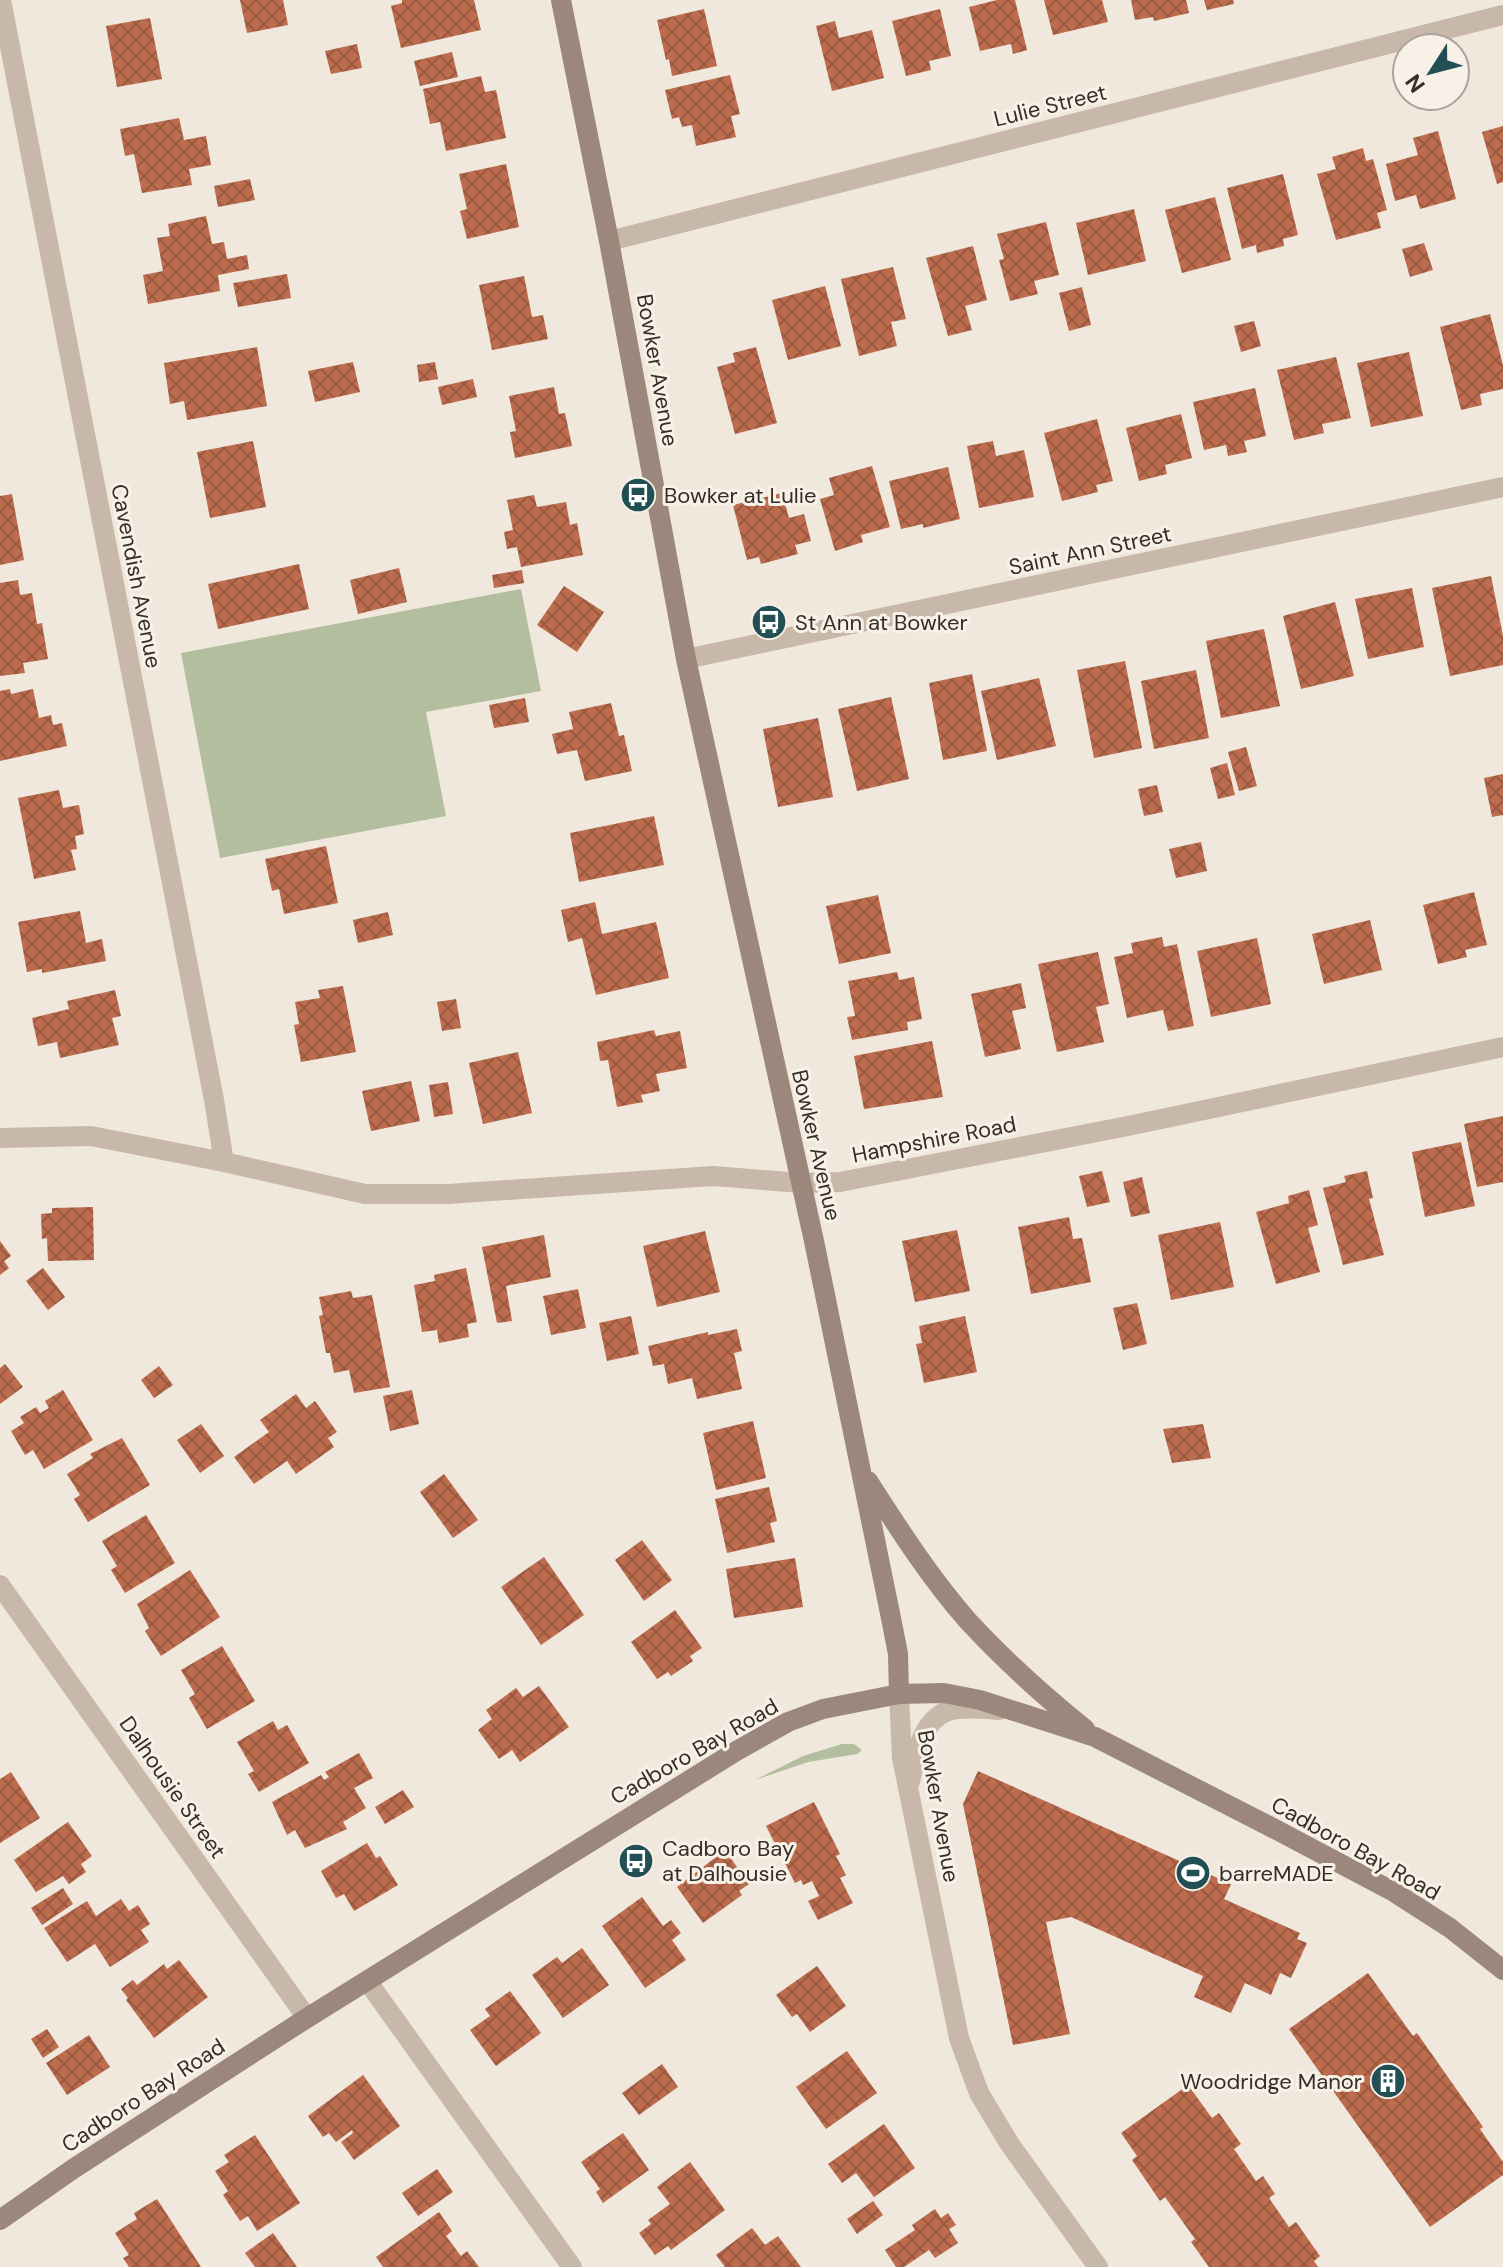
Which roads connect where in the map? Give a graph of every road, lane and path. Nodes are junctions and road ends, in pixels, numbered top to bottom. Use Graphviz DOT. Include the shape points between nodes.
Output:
graph roads {
  1 [pos="1,0"];
  2 [pos="561,0"];
  3 [pos="1503,15"];
  4 [pos="609,241"];
  5 [pos="1503,487"];
  6 [pos="686,659"];
  7 [pos="1503,1047"];
  8 [pos="0,1138"];
  9 [pos="224,1162"];
  10 [pos="801,1183"];
  11 [pos="861,1472"];
  12 [pos="0,1585"];
  13 [pos="899,1694"];
  14 [pos="1014,1710"];
  15 [pos="1095,1737"];
  16 [pos="908,1790"];
  17 [pos="1503,1970"];
  18 [pos="368,1982"];
  19 [pos="307,2018"];
  20 [pos="0,2220"];
  21 [pos="572,2267"];
  22 [pos="1098,2267"];
  1 -- 9 [label="street, Cavendish Avenue"];
  2 -- 4 [label="main road, Bowker Avenue"];
  3 -- 4 [label="street, Lulie Street"];
  4 -- 6 [label="main road, Bowker Avenue"];
  5 -- 6 [label="street, Saint Ann Street"];
  6 -- 10 [label="main road, Bowker Avenue"];
  7 -- 10 [label="street, Hampshire Road" via="854,1180"];
  8 -- 9 [label="street, Hampshire Road" via="91,1136"];
  9 -- 10 [label="street, Hampshire Road" via="365,1194 449,1194 713,1176"];
  10 -- 11 [label="main road, Bowker Avenue"];
  11 -- 13 [label="main road, Bowker Avenue" via="898,1654"];
  11 -- 15 [label="main road" via="968,1621 1032,1685"];
  12 -- 19 [label="street, Dalhousie Street"];
  13 -- 14 [label="main road, Cadboro Bay Road" via="944,1693"];
  13 -- 16 [label="street, Bowker Avenue"];
  13 -- 18 [label="main road, Cadboro Bay Road" via="823,1709 788,1722"];
  14 -- 15 [label="main road, Cadboro Bay Road"];
  14 -- 16 [label="street" via="946,1712 927,1728"];
  15 -- 17 [label="main road, Cadboro Bay Road" via="1394,1892"];
  16 -- 22 [label="street, Bowker Avenue" via="959,2038 979,2093"];
  18 -- 19 [label="main road, Cadboro Bay Road"];
  18 -- 21 [label="street"];
  19 -- 20 [label="main road, Cadboro Bay Road"];
}
